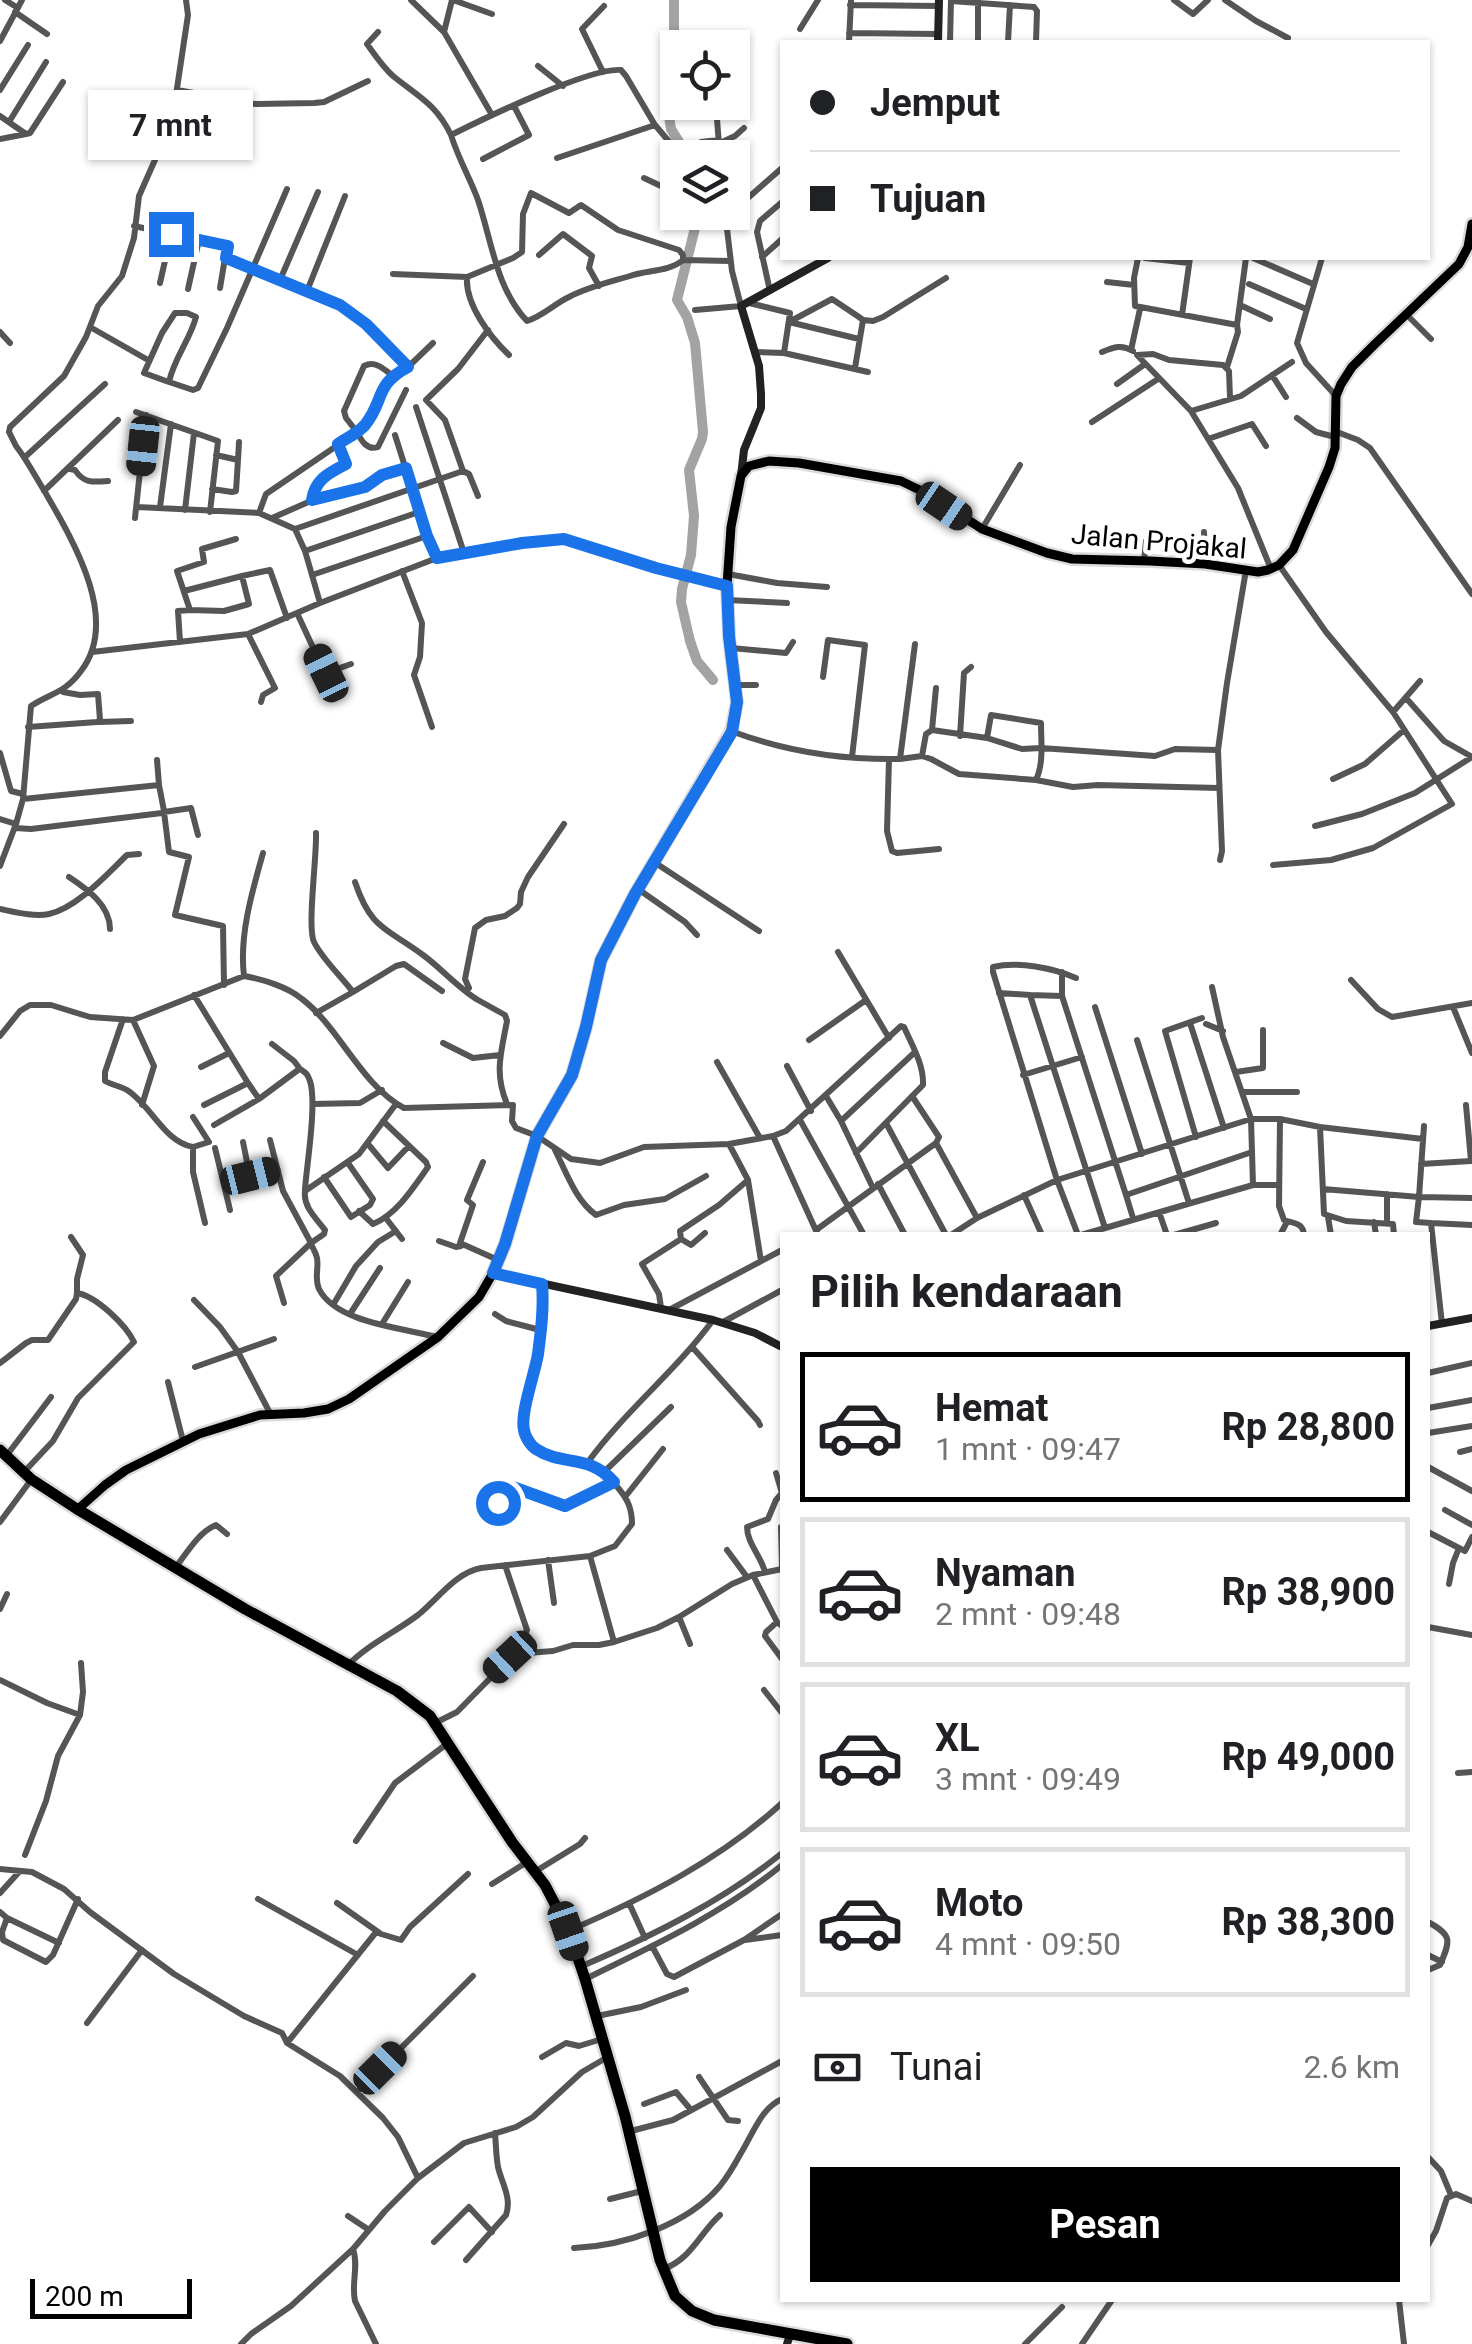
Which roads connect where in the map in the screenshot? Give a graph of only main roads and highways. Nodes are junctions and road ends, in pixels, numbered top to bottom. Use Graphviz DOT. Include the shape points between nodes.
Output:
graph roads {
  1 [pos="1472,224"];
  2 [pos="3,1453"];
  3 [pos="78,1510"];
  4 [pos="772,2340"];
  5 [pos="790,2341"];
  6 [pos="815,2341"];
  7 [pos="847,2344"];
  1 -- 3 [label="main road, Jalan Projakal" via="1459,264 1341,384 1329,467 1293,550 1275,567 1258,572 1072,560 982,529 902,481 769,461 748,466 740,476 731,527 732,732 601,960 572,1075 537,1136 505,1244 479,1297 438,1337 349,1399 328,1409 243,1419 184,1441 126,1470"];
  2 -- 3 [label="highway"];
  3 -- 4 [label="highway" via="396,1691 436,1723 560,1910 675,2296 692,2311 754,2328"];
  4 -- 5 [label="highway"];
  5 -- 6 [label="highway"];
  6 -- 7 [label="highway"];
}
